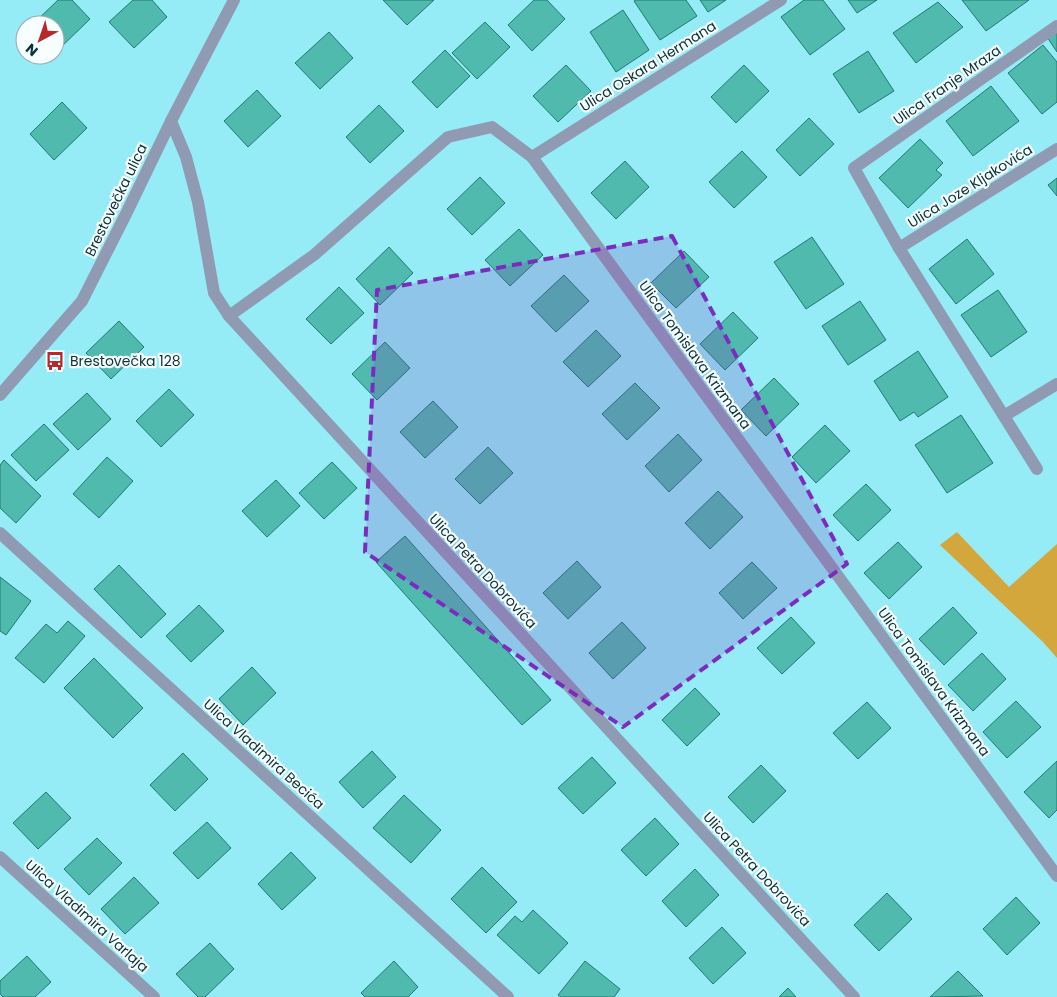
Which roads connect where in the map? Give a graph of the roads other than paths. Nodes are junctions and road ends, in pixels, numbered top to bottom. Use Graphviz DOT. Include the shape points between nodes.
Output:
graph roads {
  1 [pos="234,0"];
  2 [pos="781,0"];
  3 [pos="1057,26"];
  4 [pos="171,121"];
  5 [pos="1057,149"];
  6 [pos="532,157"];
  7 [pos="899,248"];
  8 [pos="229,316"];
  9 [pos="1057,384"];
  10 [pos="0,395"];
  11 [pos="1004,416"];
  12 [pos="1037,468"];
  13 [pos="0,532"];
  14 [pos="0,857"];
  15 [pos="1057,876"];
  16 [pos="154,997"];
  17 [pos="508,997"];
  18 [pos="854,997"];
  1 -- 4 [label="street, Brestovečka ulica"];
  2 -- 6 [label="street, Ulica Oskara Hermana"];
  3 -- 7 [label="street, Ulica Franje Mraza" via="854,168"];
  4 -- 8 [label="street, Ulica Petra Dobrovića" via="186,157 198,202 214,293"];
  4 -- 10 [label="street, Brestovečka ulica" via="82,301"];
  5 -- 7 [label="street, Ulica Joze Kljakovića"];
  6 -- 8 [label="street, Ulica Tomislava Krizmana" via="492,127 448,137 314,255"];
  6 -- 15 [label="street, Ulica Tomislava Krizmana"];
  7 -- 11 [label="street"];
  8 -- 18 [label="street, Ulica Petra Dobrovića"];
  9 -- 11 [label="street"];
  11 -- 12 [label="street"];
  13 -- 17 [label="street, Ulica Vladimira Becića"];
  14 -- 16 [label="street, Ulica Vladimira Varlaja"];
}
